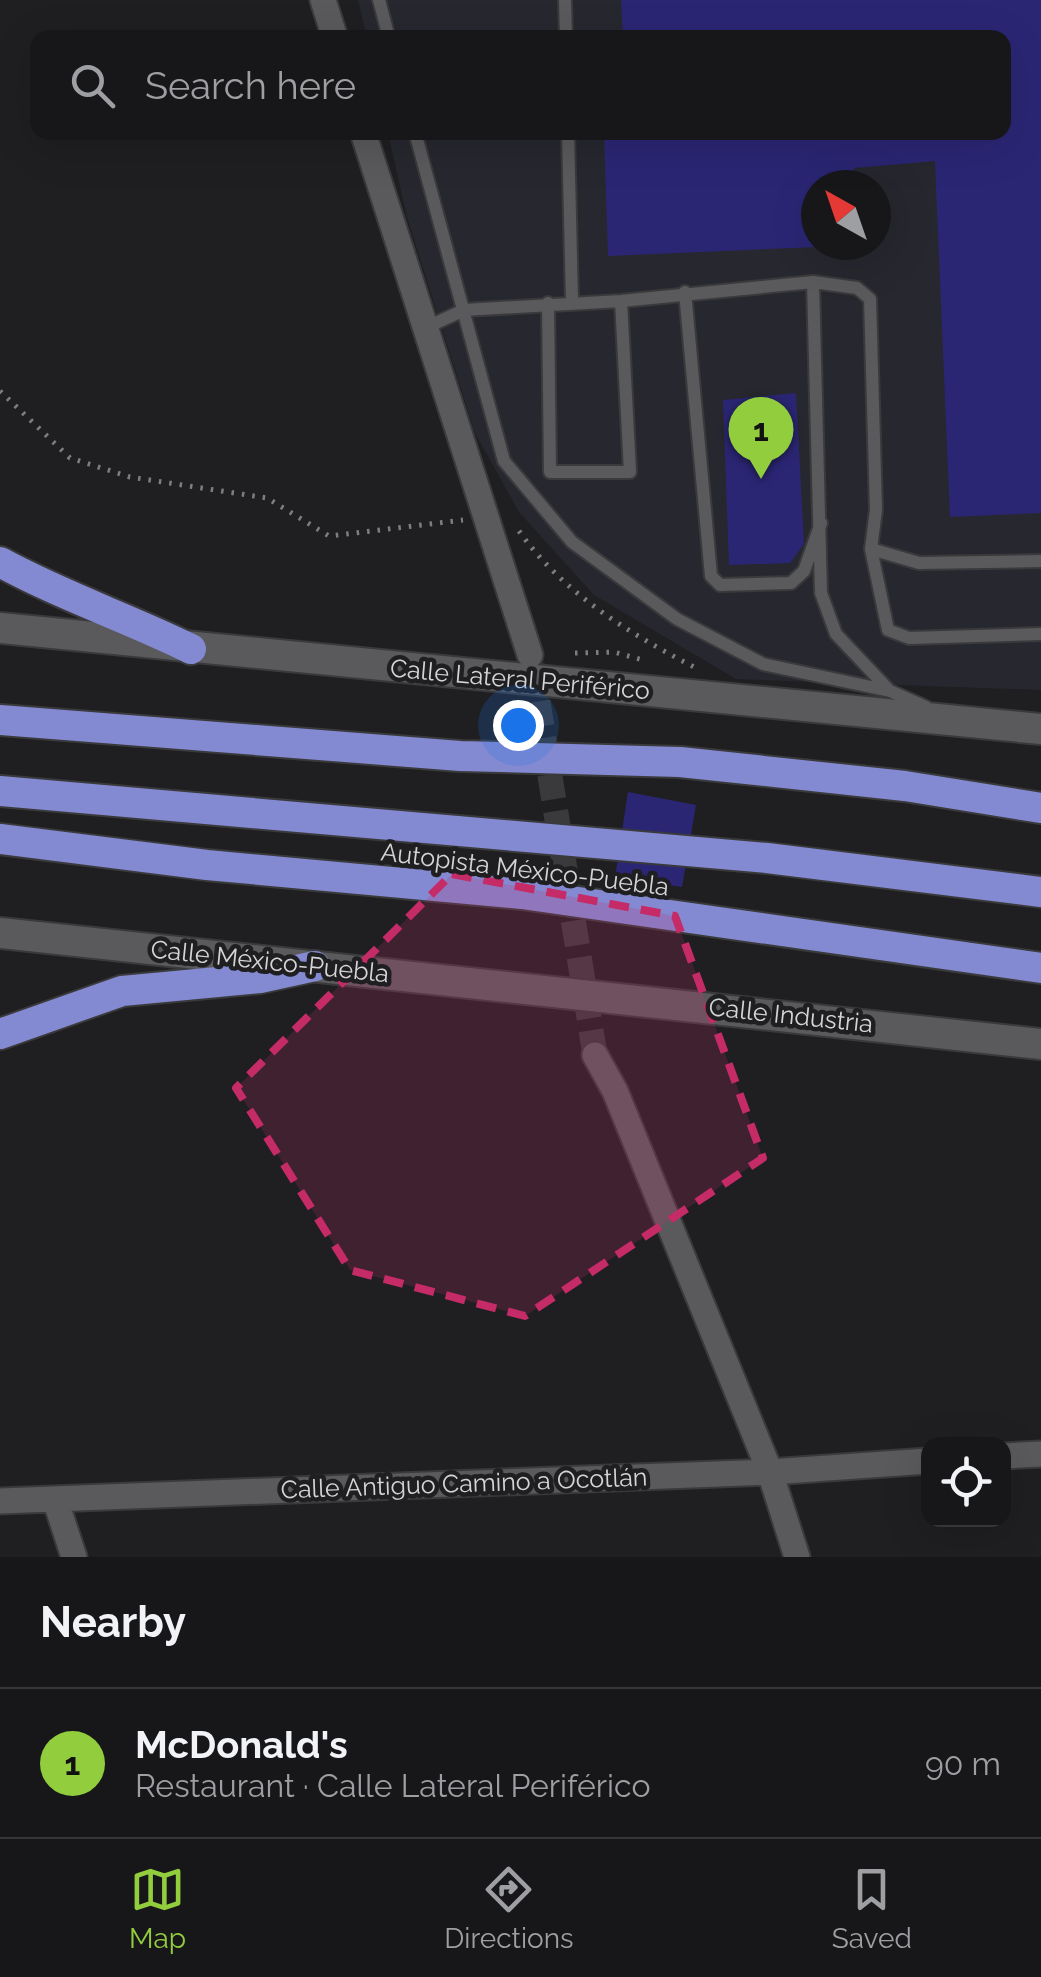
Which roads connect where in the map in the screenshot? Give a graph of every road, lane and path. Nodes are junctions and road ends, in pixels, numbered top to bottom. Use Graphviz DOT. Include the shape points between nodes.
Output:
graph roads {
  1 [pos="323,0"];
  2 [pos="379,0"];
  3 [pos="566,0"];
  4 [pos="332,30"];
  5 [pos="387,30"];
  6 [pos="566,30"];
  7 [pos="365,140"];
  8 [pos="416,140"];
  9 [pos="568,140"];
  10 [pos="813,282"];
  11 [pos="685,292"];
  12 [pos="621,301"];
  13 [pos="572,302"];
  14 [pos="548,303"];
  15 [pos="464,310"];
  16 [pos="422,329"];
  17 [pos="0,391"];
  18 [pos="484,517"];
  19 [pos="821,523"];
  20 [pos="871,550"];
  21 [pos="1041,561"];
  22 [pos="0,562"];
  23 [pos="0,628"];
  24 [pos="1041,634"];
  25 [pos="192,650"];
  26 [pos="530,655"];
  27 [pos="704,672"];
  28 [pos="890,691"];
  29 [pos="0,720"];
  30 [pos="957,721"];
  31 [pos="1041,729"];
  32 [pos="0,791"];
  33 [pos="1041,808"];
  34 [pos="0,838"];
  35 [pos="1041,892"];
  36 [pos="0,933"];
  37 [pos="315,966"];
  38 [pos="1041,968"];
  39 [pos="540,987"];
  40 [pos="0,1034"];
  41 [pos="1041,1044"];
  42 [pos="596,1055"];
  43 [pos="1041,1454"];
  44 [pos="1011,1456"];
  45 [pos="921,1461"];
  46 [pos="770,1472"];
  47 [pos="55,1499"];
  48 [pos="0,1501"];
  49 [pos="74,1557"];
  50 [pos="797,1557"];
  1 -- 4 [label="street"];
  2 -- 5 [label="lane"];
  3 -- 6 [label="lane"];
  7 -- 16 [label="street"];
  8 -- 15 [label="lane"];
  9 -- 13 [label="lane"];
  10 -- 11 [label="lane"];
  10 -- 19 [label="lane"];
  10 -- 20 [label="lane" via="857,288 870,299 876,510"];
  11 -- 12 [label="lane"];
  11 -- 19 [label="lane" via="711,576 720,586 791,584 804,571"];
  12 -- 13 [label="lane"];
  12 -- 14 [label="lane" via="630,472 550,472"];
  13 -- 14 [label="lane"];
  14 -- 15 [label="lane"];
  15 -- 16 [label="lane"];
  15 -- 28 [label="lane" via="504,461 572,542 678,620 763,664"];
  16 -- 18 [label="street"];
  17 -- 18 [label="path" via="70,458 130,477 266,498 329,536"];
  18 -- 26 [label="street"];
  18 -- 27 [label="path" via="512,521 540,562 582,596"];
  19 -- 28 [label="lane" via="821,593 836,634"];
  20 -- 21 [label="lane" via="919,562"];
  20 -- 24 [label="lane" via="888,630 909,638"];
  22 -- 25 [label="highway"];
  23 -- 25 [label="street, Calle Lateral Periférico"];
  25 -- 30 [label="street, Calle Lateral Periférico"];
  28 -- 30 [label="lane"];
  29 -- 33 [label="highway" via="460,756 680,762"];
  30 -- 31 [label="street, Calle Lateral Periférico"];
  32 -- 35 [label="highway, Autopista México-Puebla" via="767,858"];
  34 -- 38 [label="highway, Autopista México-Puebla" via="522,894"];
  36 -- 37 [label="street, Calle México-Puebla"];
  37 -- 39 [label="street, Calle México-Puebla"];
  37 -- 40 [label="highway" via="260,978 122,990"];
  39 -- 41 [label="street, Calle Industria"];
  42 -- 46 [label="street"];
  43 -- 44 [label="street"];
  45 -- 46 [label="street, Calle Antiguo Camino a Ocotlán"];
  46 -- 47 [label="street, Calle Antiguo Camino a Ocotlán"];
  46 -- 50 [label="street"];
  47 -- 48 [label="street, Calle Antiguo Camino a Ocotlán"];
  47 -- 49 [label="street"];
}
